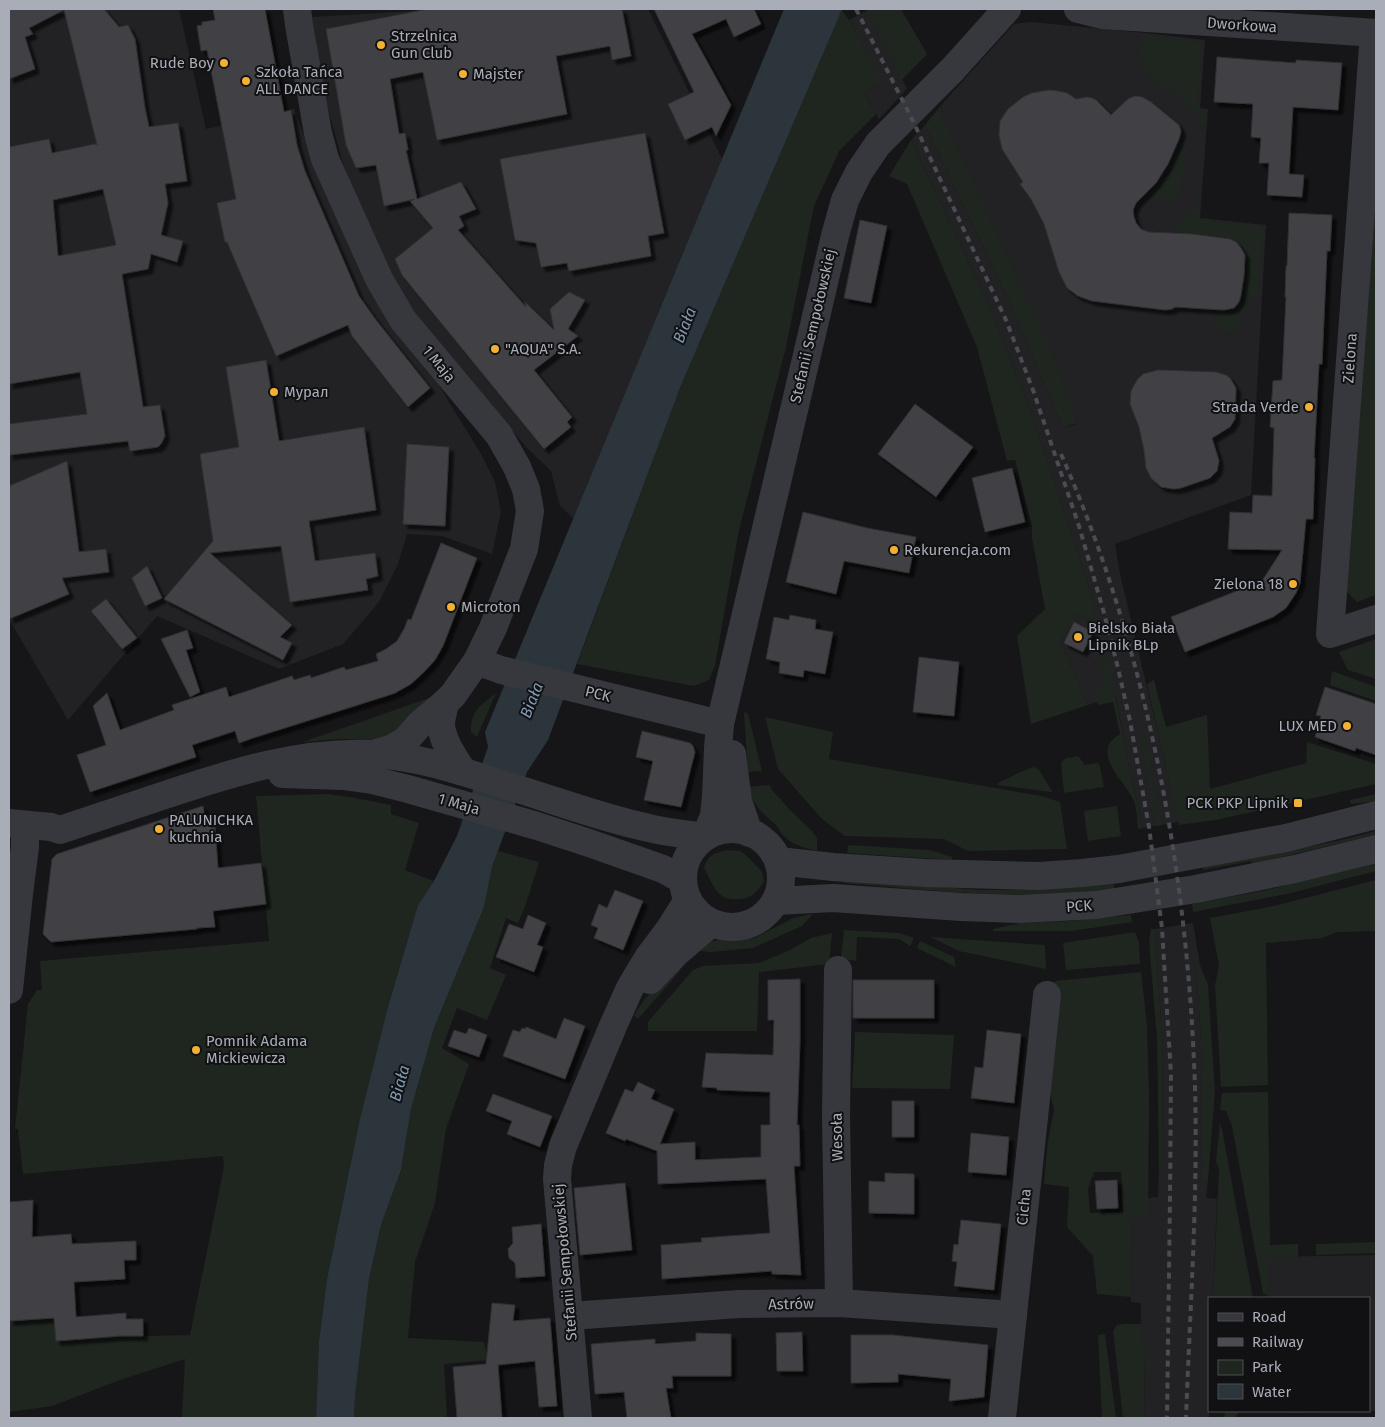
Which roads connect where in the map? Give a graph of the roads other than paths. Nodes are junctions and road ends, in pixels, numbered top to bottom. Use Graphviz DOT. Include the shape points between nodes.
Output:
graph roads {
  1 [pos="297,9"];
  2 [pos="1007,9"];
  3 [pos="1078,9"];
  4 [pos="1375,33"];
  5 [pos="1376,619"];
  6 [pos="489,666"];
  7 [pos="445,704"];
  8 [pos="723,712"];
  9 [pos="373,754"];
  10 [pos="463,772"];
  11 [pos="225,776"];
  12 [pos="1376,815"];
  13 [pos="15,832"];
  14 [pos="750,833"];
  15 [pos="705,837"];
  16 [pos="1376,849"];
  17 [pos="778,861"];
  18 [pos="685,890"];
  19 [pos="776,901"];
  20 [pos="711,922"];
  21 [pos="838,970"];
  22 [pos="9,990"];
  23 [pos="1047,995"];
  24 [pos="613,1026"];
  25 [pos="839,1303"];
  26 [pos="1012,1315"];
  27 [pos="570,1316"];
  28 [pos="578,1418"];
  29 [pos="1002,1418"];
  1 -- 6 [label="street, 1 Maja" via="318,133 325,159 357,234 403,320 499,435 526,489 530,511 524,549 493,628"];
  2 -- 8 [label="street, Stefanii Sempołowskiej" via="953,70 878,144 859,172 846,200"];
  3 -- 4 [label="street, Dworkowa" via="1110,16"];
  4 -- 5 [label="street, Zielona" via="1330,634"];
  6 -- 7 [label="street, 1 Maja"];
  6 -- 8 [label="street, PCK" via="581,690"];
  7 -- 9 [label="street, 1 Maja" via="406,740"];
  7 -- 10 [label="street, 1 Maja" via="442,731"];
  8 -- 14 [label="street, Stefanii Sempołowskiej" via="738,801"];
  8 -- 15 [label="street, Stefanii Sempołowskiej" via="714,816"];
  9 -- 10 [label="street, 1 Maja" via="407,758"];
  9 -- 11 [label="street, 1 Maja" via="311,756"];
  10 -- 15 [label="street, 1 Maja" via="650,829"];
  11 -- 13 [label="street, 1 Maja" via="60,830 54,839"];
  11 -- 18 [label="street, 1 Maja" via="280,774 372,780 537,826 663,869"];
  12 -- 17 [label="street" via="1268,841 1082,873 1039,876 936,873"];
  13 -- 22 [label="street" via="19,894"];
  14 -- 15 [label="street" via="732,829"];
  14 -- 17 [label="street" via="771,849"];
  15 -- 18 [label="street" via="696,844 686,861"];
  16 -- 19 [label="street, PCK" via="1295,869 1097,905 1020,910 833,898"];
  17 -- 19 [label="street" via="781,881"];
  18 -- 20 [label="street" via="697,913"];
  18 -- 24 [label="street, Stefanii Sempołowskiej" via="669,930 630,988"];
  19 -- 20 [label="street" via="764,915 748,925 729,927"];
  20 -- 24 [label="street, Stefanii Sempołowskiej" via="657,972"];
  21 -- 25 [label="street, Wesoła"];
  23 -- 26 [label="street, Cicha"];
  24 -- 27 [label="street, Stefanii Sempołowskiej" via="558,1165 556,1179"];
  25 -- 26 [label="street, Astrów"];
  25 -- 27 [label="street, Astrów" via="739,1304"];
  26 -- 29 [label="street, Cicha"];
  27 -- 28 [label="street, Stefanii Sempołowskiej"];
}
